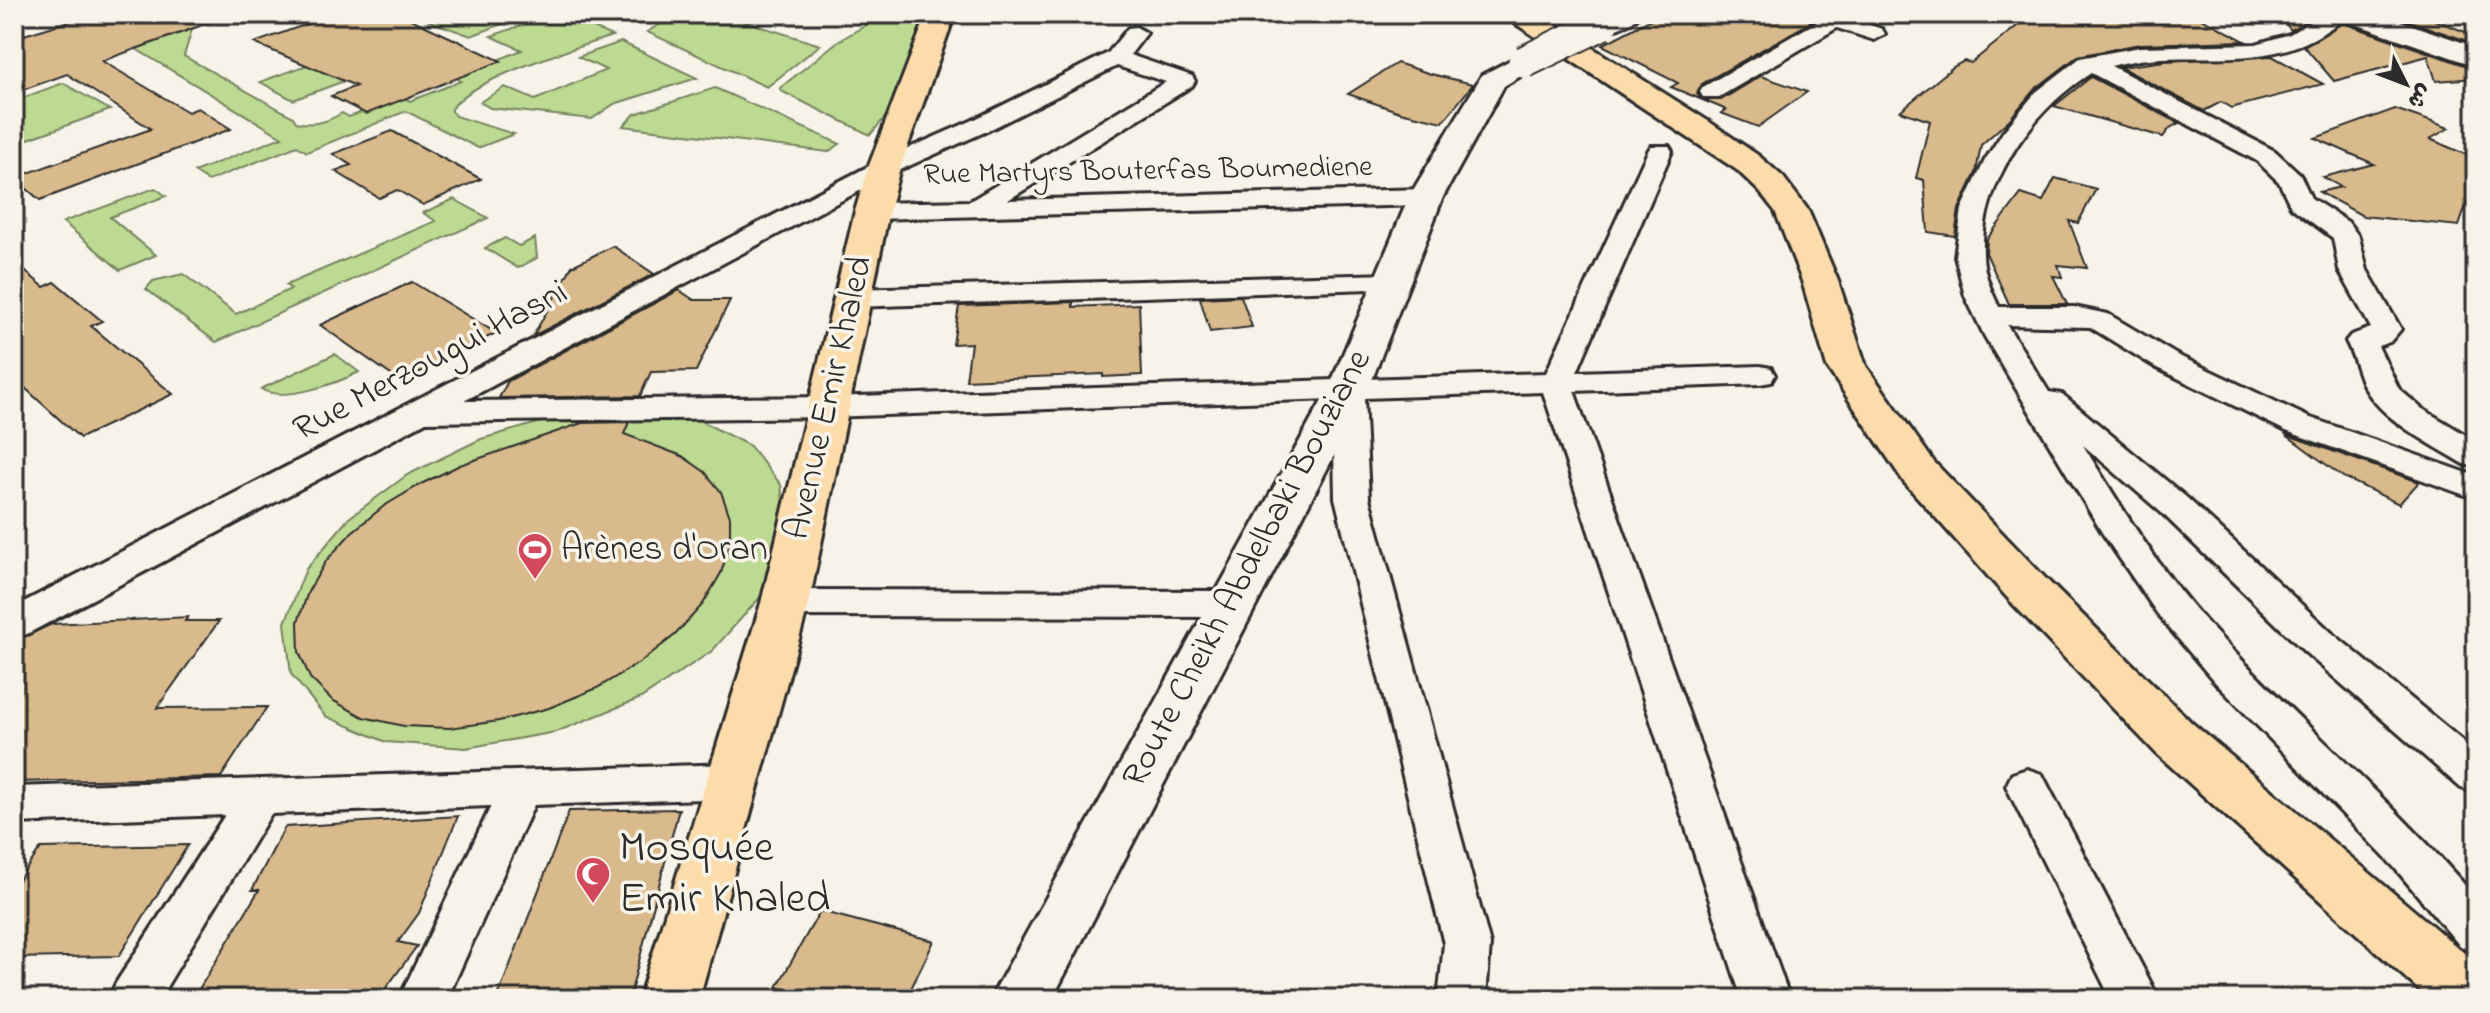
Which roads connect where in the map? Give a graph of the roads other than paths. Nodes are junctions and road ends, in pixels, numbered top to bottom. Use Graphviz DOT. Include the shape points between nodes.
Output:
graph roads {
  1 [pos="1520,14"];
  2 [pos="2337,14"];
  3 [pos="2354,14"];
  4 [pos="1824,18"];
  5 [pos="1614,19"];
  6 [pos="946,20"];
  7 [pos="1136,33"];
  8 [pos="1874,34"];
  9 [pos="2476,57"];
  10 [pos="1116,58"];
  11 [pos="2088,63"];
  12 [pos="1711,92"];
  13 [pos="1660,151"];
  14 [pos="884,168"];
  15 [pos="1426,197"];
  16 [pos="976,208"];
  17 [pos="872,211"];
  18 [pos="1390,282"];
  19 [pos="852,298"];
  20 [pos="1990,316"];
  21 [pos="1760,375"];
  22 [pos="2026,380"];
  23 [pos="1556,384"];
  24 [pos="1348,390"];
  25 [pos="828,407"];
  26 [pos="416,412"];
  27 [pos="2476,456"];
  28 [pos="2476,488"];
  29 [pos="785,603"];
  30 [pos="1234,604"];
  31 [pos="14,624"];
  32 [pos="2476,776"];
  33 [pos="731,781"];
  34 [pos="2027,786"];
  35 [pos="521,787"];
  36 [pos="258,799"];
  37 [pos="14,805"];
  38 [pos="2476,931"];
  39 [pos="133,999"];
  40 [pos="423,999"];
  41 [pos="669,999"];
  42 [pos="1020,999"];
  43 [pos="1462,999"];
  44 [pos="1766,999"];
  45 [pos="2135,999"];
  46 [pos="2473,999"];
  1 -- 46 [label="main road" via="1697,128 1771,184 1791,210 1847,367 1919,472 2174,738"];
  2 -- 11 [label="street" via="2275,47"];
  3 -- 9 [label="street"];
  4 -- 8 [label="street"];
  4 -- 12 [label="street"];
  5 -- 15 [label="street, Route Cheikh Abdelbaki Bouziane, bridge" via="1492,81"];
  6 -- 14 [label="main road, Avenue Emir Khaled"];
  7 -- 10 [label="street"];
  10 -- 14 [label="street, Rue Merzougui Hasni"];
  10 -- 16 [label="street" via="1184,81"];
  11 -- 20 [label="street" via="2036,105 2004,151 1975,209 1969,258"];
  11 -- 27 [label="street" via="2282,168 2300,202 2346,237 2357,277 2386,329 2361,341 2377,381 2410,415"];
  13 -- 23 [label="street"];
  14 -- 17 [label="main road, Avenue Emir Khaled"];
  14 -- 26 [label="street, Rue Merzougui Hasni"];
  15 -- 16 [label="street, Rue Martyrs Bouterfas Boumediene"];
  15 -- 18 [label="street, Route Cheikh Abdelbaki Bouziane"];
  16 -- 17 [label="street, Rue Martyrs Bouterfas Boumediene"];
  17 -- 19 [label="main road, Avenue Emir Khaled"];
  18 -- 19 [label="street"];
  18 -- 24 [label="street, Route Cheikh Abdelbaki Bouziane"];
  19 -- 25 [label="main road, Avenue Emir Khaled"];
  20 -- 22 [label="street"];
  20 -- 28 [label="street" via="2098,320 2166,361 2297,424"];
  21 -- 23 [label="street"];
  22 -- 32 [label="street"];
  22 -- 38 [label="street" via="2150,578 2190,629 2438,882"];
  23 -- 24 [label="street"];
  23 -- 44 [label="street"];
  24 -- 25 [label="street"];
  24 -- 30 [label="street, Route Cheikh Abdelbaki Bouziane"];
  24 -- 43 [label="street" via="1352,498 1467,944"];
  25 -- 26 [label="street"];
  25 -- 29 [label="main road, Avenue Emir Khaled"];
  26 -- 31 [label="street, Rue Merzougui Hasni"];
  29 -- 30 [label="street"];
  29 -- 33 [label="main road, Avenue Emir Khaled"];
  30 -- 42 [label="street, Route Cheikh Abdelbaki Bouziane"];
  33 -- 35 [label="street"];
  33 -- 41 [label="main road, Avenue Emir Khaled"];
  34 -- 45 [label="street"];
  35 -- 36 [label="street"];
  35 -- 40 [label="street"];
  36 -- 37 [label="street"];
  36 -- 39 [label="street"];
}
